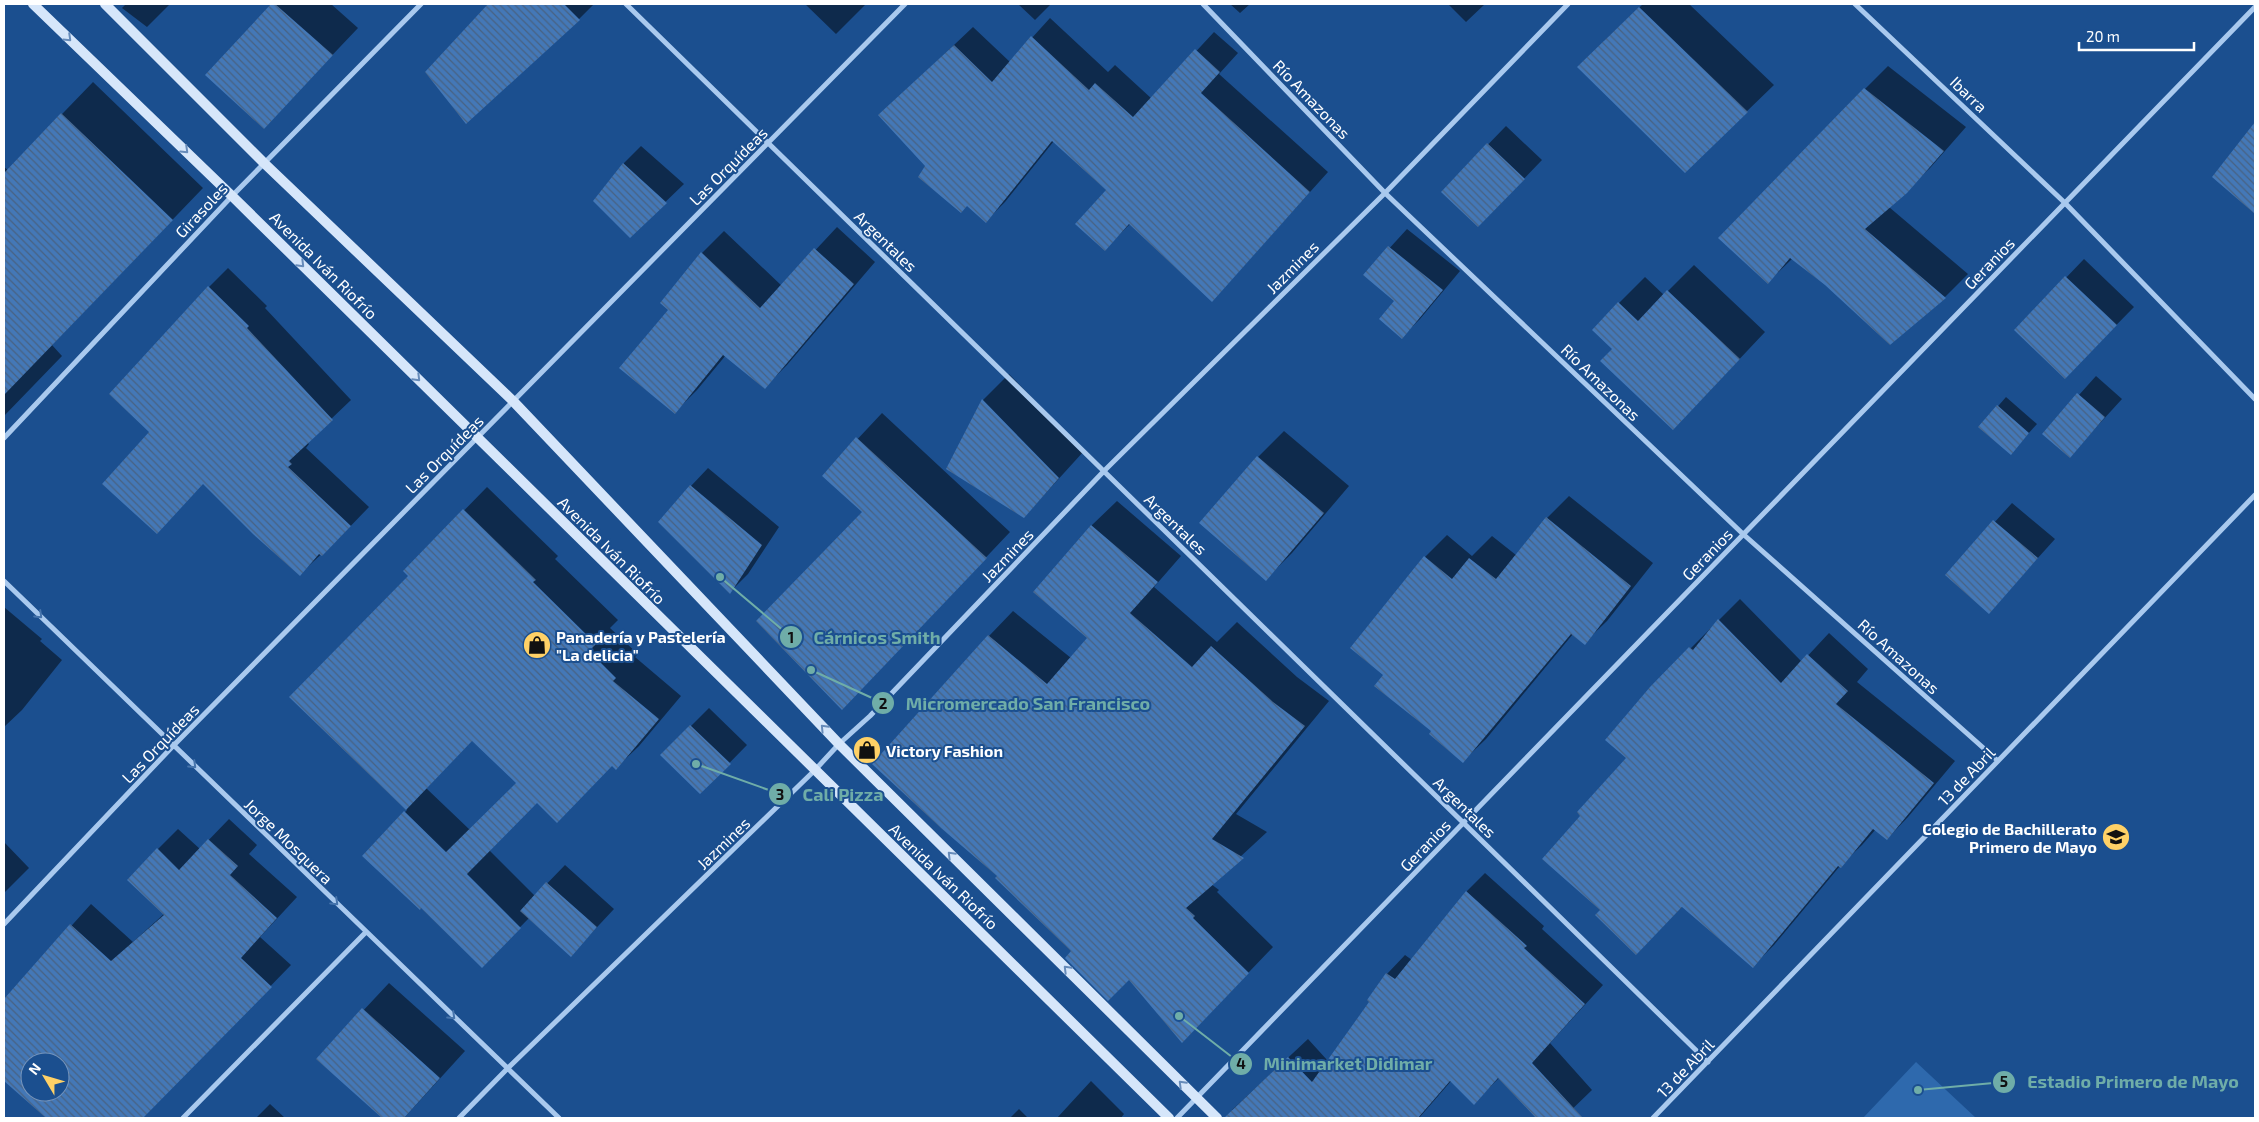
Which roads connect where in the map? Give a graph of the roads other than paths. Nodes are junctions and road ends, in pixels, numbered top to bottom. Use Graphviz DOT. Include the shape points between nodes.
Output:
graph roads {
  1 [pos="33,4"];
  2 [pos="105,4"];
  3 [pos="421,4"];
  4 [pos="626,4"];
  5 [pos="905,4"];
  6 [pos="1203,4"];
  7 [pos="1568,4"];
  8 [pos="1855,4"];
  9 [pos="2255,7"];
  10 [pos="768,143"];
  11 [pos="264,162"];
  12 [pos="1385,193"];
  13 [pos="232,196"];
  14 [pos="2065,203"];
  15 [pos="2255,399"];
  16 [pos="514,401"];
  17 [pos="4,438"];
  18 [pos="478,438"];
  19 [pos="1104,471"];
  20 [pos="2255,495"];
  21 [pos="1743,534"];
  22 [pos="4,581"];
  23 [pos="839,744"];
  24 [pos="173,746"];
  25 [pos="1998,761"];
  26 [pos="816,770"];
  27 [pos="1464,824"];
  28 [pos="4,924"];
  29 [pos="366,932"];
  30 [pos="1708,1062"];
  31 [pos="507,1069"];
  32 [pos="1197,1098"];
  33 [pos="183,1118"];
  34 [pos="459,1118"];
  35 [pos="559,1118"];
  36 [pos="1170,1118"];
  37 [pos="1177,1118"];
  38 [pos="1217,1118"];
  39 [pos="1654,1118"];
  1 -- 13 [label="main road, Avenida Iván Riofrío, one-way"];
  2 -- 11 [label="main road, Avenida Iván Riofrío"];
  3 -- 11 [label="street, Girasoles"];
  4 -- 10 [label="street, Argentales"];
  5 -- 10 [label="street, Las Orquídeas"];
  6 -- 12 [label="street, Río Amazonas"];
  7 -- 12 [label="street, Jazmines"];
  8 -- 14 [label="street, Ibarra"];
  9 -- 14 [label="street, Geranios"];
  10 -- 16 [label="street, Las Orquídeas"];
  10 -- 19 [label="street, Argentales"];
  11 -- 13 [label="street, Girasoles"];
  11 -- 16 [label="main road, Avenida Iván Riofrío"];
  12 -- 19 [label="street, Jazmines"];
  12 -- 21 [label="street, Río Amazonas"];
  13 -- 17 [label="street, Girasoles"];
  13 -- 18 [label="main road, Avenida Iván Riofrío, one-way"];
  14 -- 15 [label="street, Ibarra"];
  14 -- 21 [label="street, Geranios"];
  16 -- 18 [label="street, Las Orquídeas"];
  23 -- 16 [label="main road, Avenida Iván Riofrío, one-way"];
  18 -- 24 [label="street, Las Orquídeas"];
  18 -- 26 [label="main road, Avenida Iván Riofrío"];
  19 -- 23 [label="street, Jazmines" via="870,716"];
  19 -- 27 [label="street, Argentales"];
  20 -- 25 [label="street, 13 de Abril"];
  21 -- 25 [label="street, Río Amazonas"];
  21 -- 27 [label="street, Geranios"];
  22 -- 24 [label="street, Jorge Mosquera, one-way"];
  23 -- 26 [label="street, Jazmines"];
  32 -- 23 [label="main road, Avenida Iván Riofrío, one-way"];
  24 -- 28 [label="street, Las Orquídeas"];
  24 -- 29 [label="street, Jorge Mosquera, one-way"];
  25 -- 30 [label="street, 13 de Abril"];
  26 -- 31 [label="street, Jazmines"];
  26 -- 36 [label="main road, Avenida Iván Riofrío"];
  27 -- 30 [label="street, Argentales"];
  27 -- 32 [label="street, Geranios"];
  29 -- 31 [label="street, Jorge Mosquera, one-way"];
  29 -- 33 [label="street"];
  30 -- 39 [label="street, 13 de Abril"];
  31 -- 34 [label="street, Jazmines"];
  31 -- 35 [label="street, Jorge Mosquera"];
  32 -- 37 [label="street, Geranios"];
  32 -- 38 [label="main road, Avenida Iván Riofrío"];
}
